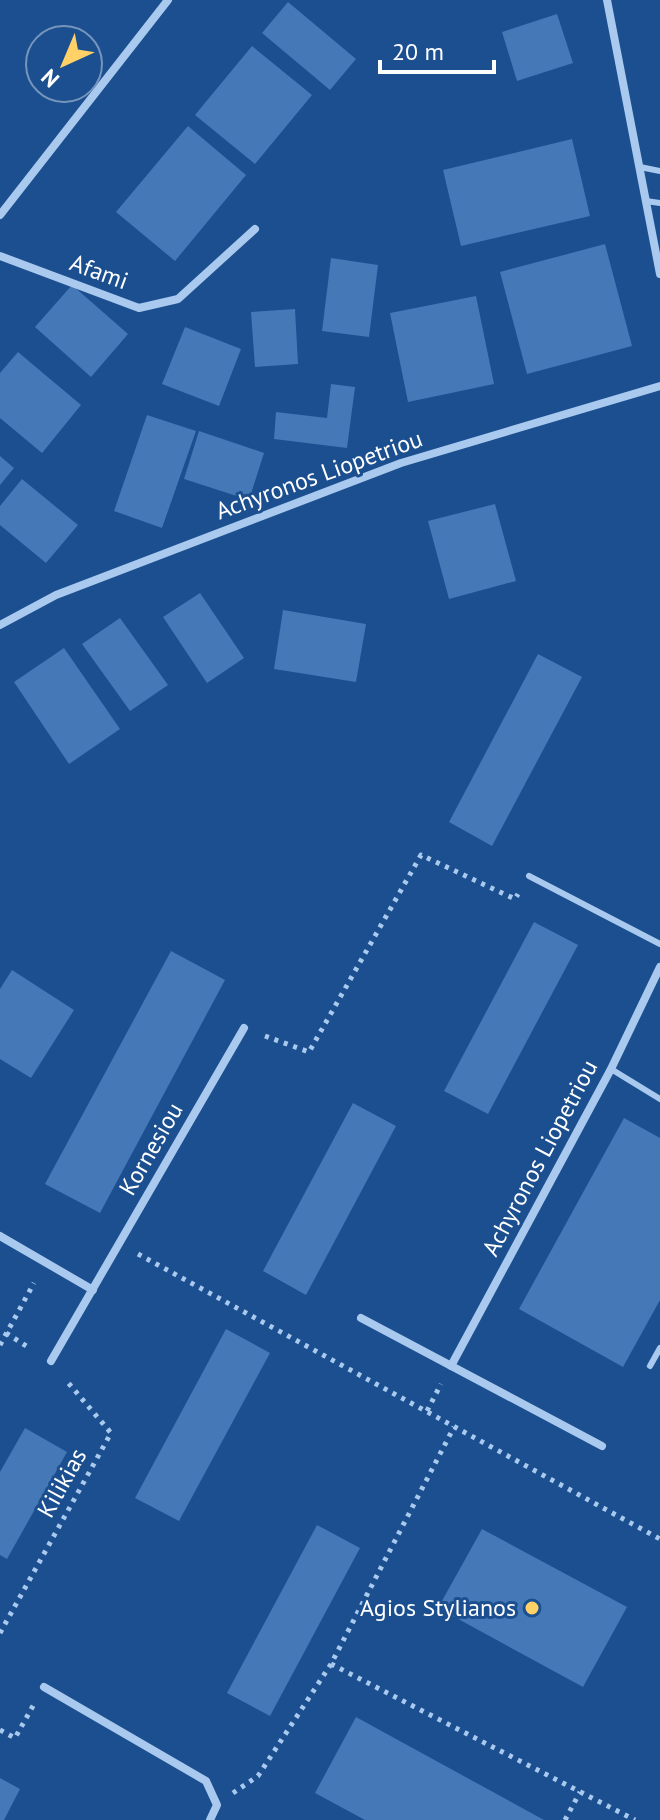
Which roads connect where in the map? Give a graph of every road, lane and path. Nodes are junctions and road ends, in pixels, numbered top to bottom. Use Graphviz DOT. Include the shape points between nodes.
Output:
graph roads {
  1 [pos="168,0"];
  2 [pos="607,0"];
  3 [pos="640,167"];
  4 [pos="660,171"];
  5 [pos="646,201"];
  6 [pos="660,203"];
  7 [pos="0,215"];
  8 [pos="255,229"];
  9 [pos="0,256"];
  10 [pos="660,274"];
  11 [pos="660,386"];
  12 [pos="0,625"];
  13 [pos="529,876"];
  14 [pos="660,944"];
  15 [pos="660,967"];
  16 [pos="244,1028"];
  17 [pos="611,1069"];
  18 [pos="660,1099"];
  19 [pos="0,1236"];
  20 [pos="120,1244"];
  21 [pos="46,1262"];
  22 [pos="93,1290"];
  23 [pos="361,1318"];
  24 [pos="0,1345"];
  25 [pos="660,1348"];
  26 [pos="51,1361"];
  27 [pos="451,1366"];
  28 [pos="650,1366"];
  29 [pos="454,1427"];
  30 [pos="602,1446"];
  31 [pos="660,1539"];
  32 [pos="0,1633"];
  33 [pos="331,1664"];
  34 [pos="44,1687"];
  35 [pos="0,1730"];
  36 [pos="580,1792"];
  37 [pos="217,1805"];
  38 [pos="210,1820"];
  39 [pos="565,1820"];
  40 [pos="635,1820"];
  1 -- 7 [label="street"];
  2 -- 3 [label="street"];
  3 -- 4 [label="lane"];
  3 -- 5 [label="street"];
  5 -- 6 [label="lane"];
  5 -- 10 [label="street"];
  8 -- 9 [label="street, Afami" via="178,299 139,308"];
  11 -- 12 [label="street, Achyronos Liopetriou" via="401,463 56,595"];
  13 -- 14 [label="lane"];
  13 -- 16 [label="path" via="515,899 421,855 309,1052"];
  15 -- 17 [label="street, Achyronos Liopetriou"];
  16 -- 20 [label="street, Kornesiou"];
  17 -- 18 [label="lane"];
  17 -- 27 [label="street, Achyronos Liopetriou"];
  19 -- 21 [label="street"];
  20 -- 22 [label="street, Kornesiou"];
  20 -- 29 [label="path"];
  21 -- 22 [label="street"];
  21 -- 24 [label="path"];
  22 -- 26 [label="street, Kornesiou"];
  23 -- 27 [label="street"];
  25 -- 28 [label="lane"];
  26 -- 32 [label="path, Kilikias" via="111,1433"];
  27 -- 30 [label="street"];
  29 -- 31 [label="path"];
  29 -- 33 [label="path"];
  33 -- 36 [label="path"];
  33 -- 37 [label="path" via="258,1776"];
  34 -- 35 [label="path" via="15,1738"];
  34 -- 37 [label="street" via="206,1781"];
  36 -- 39 [label="path"];
  36 -- 40 [label="path"];
  37 -- 38 [label="street"];
}
